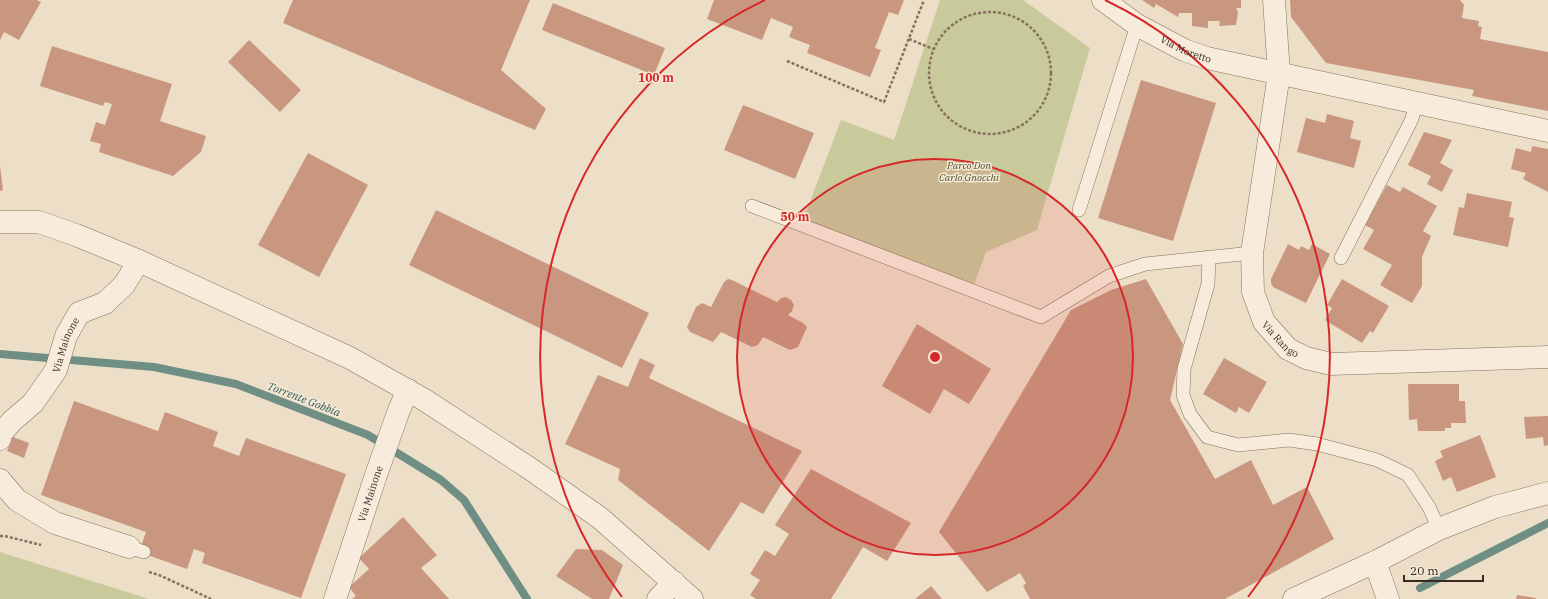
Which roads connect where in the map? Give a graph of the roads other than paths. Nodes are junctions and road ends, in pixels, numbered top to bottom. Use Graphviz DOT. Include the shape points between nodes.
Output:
graph roads {
  1 [pos="1103,0"];
  2 [pos="1274,0"];
  3 [pos="1137,25"];
  4 [pos="1279,74"];
  5 [pos="1417,103"];
  6 [pos="1548,131"];
  7 [pos="752,206"];
  8 [pos="1079,210"];
  9 [pos="0,222"];
  10 [pos="1252,253"];
  11 [pos="1210,257"];
  12 [pos="1341,258"];
  13 [pos="139,261"];
  14 [pos="1548,357"];
  15 [pos="408,390"];
  16 [pos="0,439"];
  17 [pos="0,480"];
  18 [pos="1548,494"];
  19 [pos="1439,529"];
  20 [pos="137,549"];
  21 [pos="1375,562"];
  22 [pos="674,582"];
  23 [pos="335,599"];
  24 [pos="658,599"];
  25 [pos="692,599"];
  26 [pos="1294,599"];
  27 [pos="1388,599"];
  1 -- 3 [label="street, Via Moretto"];
  2 -- 4 [label="street, Via Rango"];
  3 -- 4 [label="street, Via Moretto" via="1184,50 1207,58"];
  3 -- 8 [label="lane"];
  4 -- 5 [label="street"];
  4 -- 10 [label="street, Via Rango"];
  5 -- 6 [label="street"];
  5 -- 12 [label="lane" via="1411,121"];
  7 -- 11 [label="lane" via="1041,317 1109,276 1145,264"];
  9 -- 13 [label="street" via="39,222"];
  10 -- 11 [label="lane"];
  10 -- 14 [label="street, Via Rango" via="1253,292 1264,322 1288,349 1306,358 1331,364"];
  11 -- 19 [label="lane" via="1208,284 1184,369 1182,395 1190,414 1207,436 1238,445 1289,440 1316,444 1378,460 1408,475 1429,507"];
  13 -- 15 [label="street" via="350,358"];
  13 -- 16 [label="street, Via Mainone" via="124,285 105,303 79,313 66,336 56,370 33,403 12,421"];
  15 -- 22 [label="street" via="529,468 600,518"];
  15 -- 23 [label="street, Via Mainone" via="376,475"];
  17 -- 20 [label="street" via="17,500 55,523"];
  18 -- 19 [label="street" via="1495,507"];
  19 -- 21 [label="street"];
  21 -- 26 [label="street"];
  21 -- 27 [label="street"];
  22 -- 24 [label="street"];
  22 -- 25 [label="street"];
}
